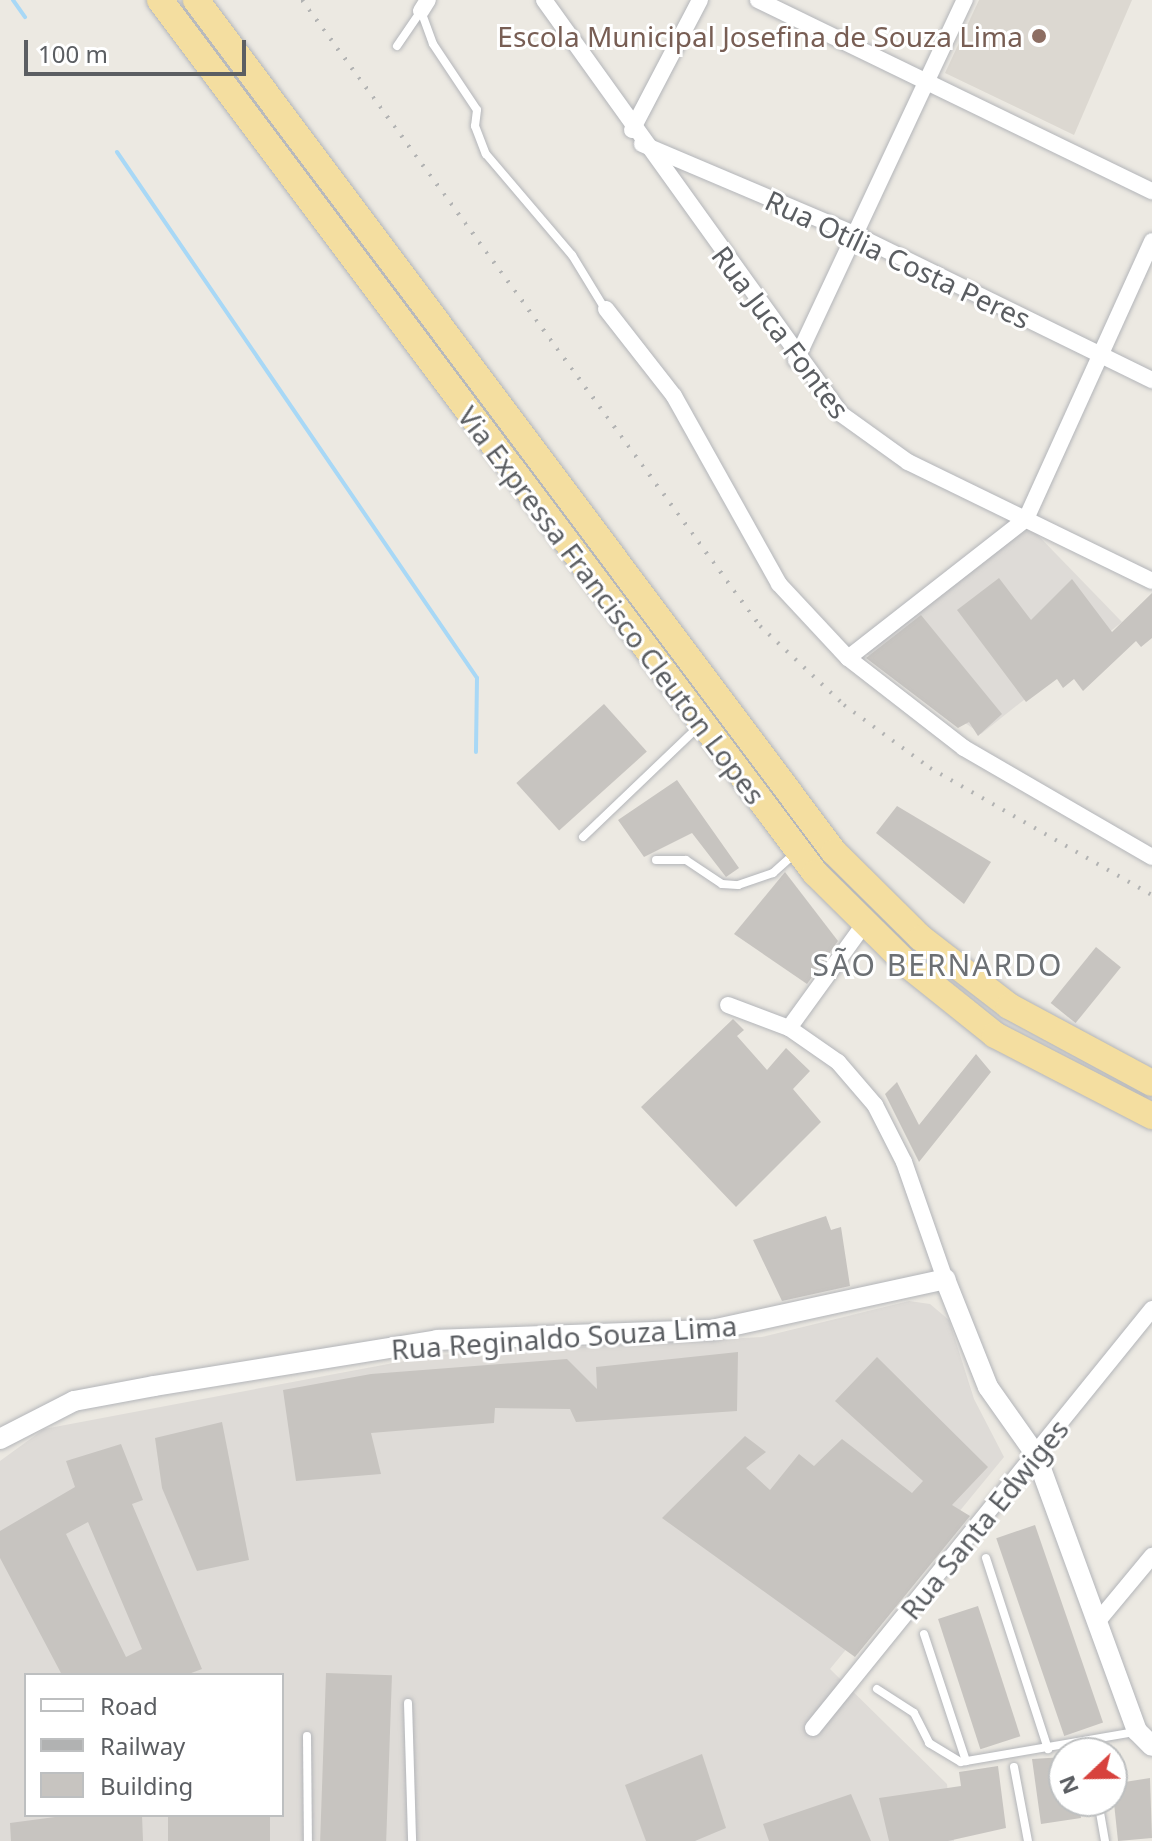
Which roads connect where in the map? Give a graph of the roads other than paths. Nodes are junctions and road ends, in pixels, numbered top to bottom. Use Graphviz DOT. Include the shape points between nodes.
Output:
graph roads {
  1 [pos="160,0"];
  2 [pos="196,0"];
  3 [pos="544,0"];
  4 [pos="700,0"];
  5 [pos="758,0"];
  6 [pos="965,0"];
  7 [pos="424,5"];
  8 [pos="397,46"];
  9 [pos="925,81"];
  10 [pos="637,137"];
  11 [pos="1152,191"];
  12 [pos="856,235"];
  13 [pos="1152,241"];
  14 [pos="606,309"];
  15 [pos="1101,354"];
  16 [pos="796,360"];
  17 [pos="1152,380"];
  18 [pos="1026,519"];
  19 [pos="1152,581"];
  20 [pos="848,658"];
  21 [pos="702,724"];
  22 [pos="583,837"];
  23 [pos="798,850"];
  24 [pos="1152,857"];
  25 [pos="656,860"];
  26 [pos="865,923"];
  27 [pos="728,1005"];
  28 [pos="789,1028"];
  29 [pos="1152,1083"];
  30 [pos="1152,1116"];
  31 [pos="945,1279"];
  32 [pos="1152,1309"];
  33 [pos="0,1439"];
  34 [pos="1036,1455"];
  35 [pos="1152,1556"];
  36 [pos="986,1558"];
  37 [pos="1098,1621"];
  38 [pos="924,1634"];
  39 [pos="877,1689"];
  40 [pos="408,1703"];
  41 [pos="813,1728"];
  42 [pos="1137,1731"];
  43 [pos="307,1736"];
  44 [pos="1108,1737"];
  45 [pos="1152,1746"];
  46 [pos="1048,1749"];
  47 [pos="966,1761"];
  48 [pos="1014,1767"];
  49 [pos="1101,1817"];
  50 [pos="308,1841"];
  51 [pos="412,1841"];
  52 [pos="1028,1841"];
  53 [pos="1105,1841"];
  1 -- 21 [label="highway, Via Expressa Francisco Cleuton Lopes"];
  2 -- 29 [label="highway, Via Expressa Francisco Cleuton Lopes" via="834,852 921,938 1009,1006"];
  3 -- 10 [label="street, Rua Juca Fontes"];
  4 -- 10 [label="street"];
  5 -- 9 [label="street"];
  6 -- 9 [label="street"];
  7 -- 8 [label="lane"];
  7 -- 14 [label="lane" via="433,44 477,110 475,126 486,154 572,255"];
  9 -- 11 [label="street"];
  9 -- 12 [label="street"];
  10 -- 12 [label="street, Rua Otília Costa Peres"];
  10 -- 16 [label="street, Rua Juca Fontes"];
  12 -- 15 [label="street, Rua Otília Costa Peres"];
  12 -- 16 [label="street"];
  13 -- 15 [label="street"];
  14 -- 20 [label="street" via="674,396 779,584"];
  15 -- 17 [label="street, Rua Otília Costa Peres"];
  15 -- 18 [label="street"];
  16 -- 18 [label="street, Rua Juca Fontes" via="864,436"];
  18 -- 19 [label="street, Rua Juca Fontes"];
  18 -- 20 [label="street"];
  20 -- 24 [label="street" via="976,756"];
  21 -- 22 [label="lane"];
  21 -- 23 [label="highway, Via Expressa Francisco Cleuton Lopes"];
  23 -- 25 [label="lane" via="773,873 738,885 722,884 686,860"];
  23 -- 26 [label="highway, Via Expressa Francisco Cleuton Lopes"];
  26 -- 28 [label="street"];
  26 -- 30 [label="highway, Via Expressa Francisco Cleuton Lopes" via="995,1035"];
  27 -- 28 [label="street"];
  28 -- 31 [label="street" via="838,1062 875,1105 904,1162"];
  31 -- 33 [label="street, Rua Reginaldo Souza Lima" via="712,1330 437,1340 154,1386 74,1401"];
  31 -- 34 [label="street" via="988,1387"];
  32 -- 34 [label="street, Rua Santa Edwiges"];
  34 -- 37 [label="street"];
  34 -- 41 [label="street, Rua Santa Edwiges"];
  35 -- 37 [label="street"];
  36 -- 46 [label="lane"];
  37 -- 42 [label="street"];
  38 -- 47 [label="lane"];
  39 -- 47 [label="lane" via="914,1713 929,1743"];
  40 -- 51 [label="lane"];
  42 -- 44 [label="lane"];
  42 -- 45 [label="street"];
  43 -- 50 [label="lane"];
  46 -- 47 [label="lane"];
  48 -- 52 [label="lane"];
  49 -- 53 [label="lane"];
}
